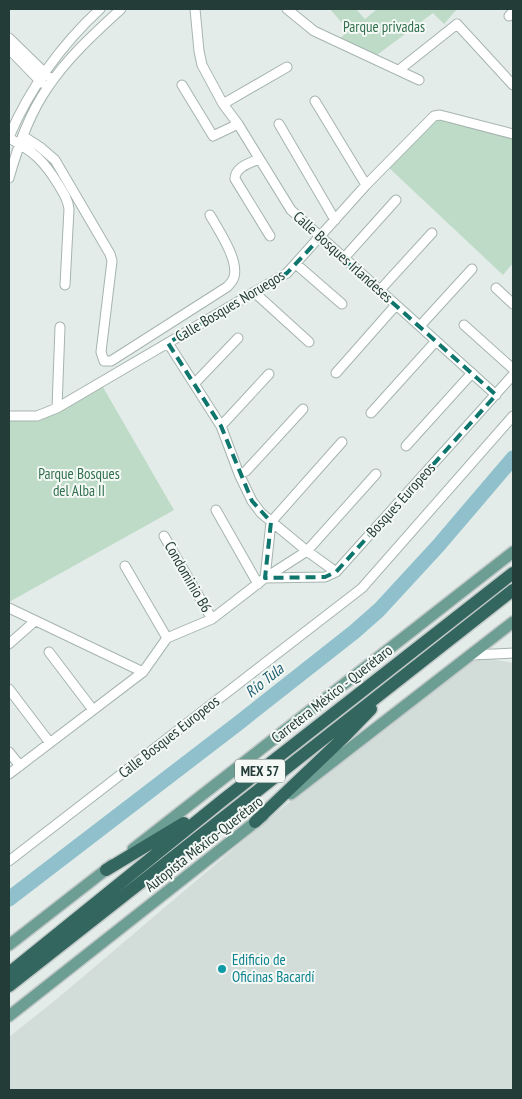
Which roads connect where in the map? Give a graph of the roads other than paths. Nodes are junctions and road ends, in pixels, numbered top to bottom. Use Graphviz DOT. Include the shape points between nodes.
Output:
graph roads {
  1 [pos="100,9"];
  2 [pos="122,9"];
  3 [pos="195,9"];
  4 [pos="287,9"];
  5 [pos="9,38"];
  6 [pos="9,49"];
  7 [pos="287,67"];
  8 [pos="399,70"];
  9 [pos="42,77"];
  10 [pos="419,80"];
  11 [pos="50,84"];
  12 [pos="182,85"];
  13 [pos="513,85"];
  14 [pos="315,101"];
  15 [pos="223,104"];
  16 [pos="238,124"];
  17 [pos="279,124"];
  18 [pos="513,134"];
  19 [pos="9,137"];
  20 [pos="22,140"];
  21 [pos="259,159"];
  22 [pos="9,178"];
  23 [pos="366,185"];
  24 [pos="396,200"];
  25 [pos="210,215"];
  26 [pos="335,220"];
  27 [pos="432,233"];
  28 [pos="270,236"];
  29 [pos="320,238"];
  30 [pos="344,258"];
  31 [pos="296,264"];
  32 [pos="472,269"];
  33 [pos="65,284"];
  34 [pos="496,288"];
  35 [pos="380,290"];
  36 [pos="254,292"];
  37 [pos="342,304"];
  38 [pos="513,304"];
  39 [pos="396,305"];
  40 [pos="464,325"];
  41 [pos="420,326"];
  42 [pos="60,327"];
  43 [pos="238,338"];
  44 [pos="436,341"];
  45 [pos="309,342"];
  46 [pos="168,343"];
  47 [pos="513,369"];
  48 [pos="336,373"];
  49 [pos="472,373"];
  50 [pos="270,374"];
  51 [pos="513,375"];
  52 [pos="195,383"];
  53 [pos="496,395"];
  54 [pos="57,403"];
  55 [pos="302,409"];
  56 [pos="371,413"];
  57 [pos="9,416"];
  58 [pos="513,416"];
  59 [pos="222,426"];
  60 [pos="342,442"];
  61 [pos="406,446"];
  62 [pos="239,474"];
  63 [pos="376,474"];
  64 [pos="216,510"];
  65 [pos="271,522"];
  66 [pos="164,536"];
  67 [pos="307,551"];
  68 [pos="513,552"];
  69 [pos="125,566"];
  70 [pos="336,572"];
  71 [pos="513,573"];
  72 [pos="261,581"];
  73 [pos="513,590"];
  74 [pos="9,608"];
  75 [pos="212,618"];
  76 [pos="35,621"];
  77 [pos="513,622"];
  78 [pos="167,638"];
  79 [pos="9,644"];
  80 [pos="49,652"];
  81 [pos="513,653"];
  82 [pos="472,655"];
  83 [pos="143,672"];
  84 [pos="389,687"];
  85 [pos="9,689"];
  86 [pos="93,710"];
  87 [pos="50,743"];
  88 [pos="9,752"];
  89 [pos="20,766"];
  90 [pos="9,774"];
  91 [pos="223,800"];
  92 [pos="255,822"];
  93 [pos="9,861"];
  94 [pos="106,870"];
  95 [pos="9,945"];
  96 [pos="9,973"];
  97 [pos="9,986"];
  98 [pos="9,1016"];
  1 -- 9 [label="street" via="81,26"];
  2 -- 11 [label="street" via="91,37"];
  3 -- 15 [label="street, Calle Bosques Irlandeses" via="202,65"];
  4 -- 8 [label="street" via="314,31"];
  5 -- 9 [label="street"];
  6 -- 9 [label="street"];
  7 -- 15 [label="street"];
  8 -- 10 [label="street"];
  8 -- 13 [label="street" via="457,24"];
  9 -- 11 [label="street"];
  9 -- 19 [label="street" via="18,115"];
  11 -- 20 [label="street"];
  12 -- 16 [label="street" via="213,136"];
  14 -- 23 [label="street"];
  15 -- 16 [label="street, Calle Bosques Irlandeses"];
  16 -- 21 [label="street, Calle Bosques Irlandeses"];
  17 -- 26 [label="street"];
  18 -- 23 [label="street, Calle Bosques Noruegos" via="434,116"];
  19 -- 20 [label="street"];
  20 -- 22 [label="street"];
  20 -- 25 [label="street" via="40,147 55,160 110,254 112,261 101,352 104,361 111,361 153,335 228,287 234,279 232,257"];
  20 -- 33 [label="street" via="42,159 68,200"];
  21 -- 28 [label="street" via="238,170 235,179"];
  21 -- 29 [label="street, Calle Bosques Irlandeses" via="291,210"];
  23 -- 26 [label="street, Calle Bosques Noruegos"];
  24 -- 30 [label="street"];
  26 -- 29 [label="street, Calle Bosques Noruegos"];
  27 -- 35 [label="street"];
  29 -- 30 [label="street, Calle Bosques Irlandeses"];
  29 -- 31 [label="street, Calle Bosques Noruegos"];
  30 -- 35 [label="street, Calle Bosques Irlandeses"];
  31 -- 36 [label="street, Calle Bosques Noruegos"];
  31 -- 37 [label="street"];
  32 -- 41 [label="street"];
  34 -- 38 [label="street"];
  35 -- 39 [label="street, Calle Bosques Irlandeses"];
  36 -- 45 [label="street"];
  36 -- 46 [label="street, Calle Bosques Noruegos"];
  39 -- 41 [label="street, Calle Bosques Irlandeses"];
  39 -- 48 [label="street"];
  40 -- 47 [label="street"];
  41 -- 44 [label="street, Calle Bosques Irlandeses"];
  42 -- 54 [label="street"];
  43 -- 52 [label="street"];
  44 -- 49 [label="street, Calle Bosques Irlandeses"];
  44 -- 56 [label="street"];
  46 -- 52 [label="street"];
  46 -- 54 [label="street, Calle Bosques Noruegos"];
  49 -- 53 [label="street, Calle Bosques Irlandeses"];
  49 -- 61 [label="street"];
  50 -- 59 [label="street"];
  51 -- 53 [label="street, Bosques Europeos"];
  52 -- 59 [label="street"];
  53 -- 70 [label="street, Bosques Europeos"];
  54 -- 57 [label="street, Calle Bosques Noruegos" via="37,416"];
  55 -- 62 [label="street" via="246,471"];
  58 -- 93 [label="street, Calle Bosques Europeos" via="362,588"];
  59 -- 62 [label="street"];
  60 -- 65 [label="street"];
  62 -- 65 [label="street" via="252,501"];
  63 -- 67 [label="street"];
  64 -- 72 [label="street"];
  65 -- 67 [label="street"];
  65 -- 72 [label="street"];
  66 -- 75 [label="street, Condominio B6"];
  67 -- 70 [label="street"];
  67 -- 72 [label="street"];
  68 -- 94 [label="main road"];
  69 -- 78 [label="street"];
  70 -- 72 [label="street" via="325,577"];
  71 -- 91 [label="highway, Carretera México - Querétaro / MEX 57"];
  72 -- 75 [label="street"];
  73 -- 84 [label="highway, Carretera México - Querétaro / MEX 57"];
  74 -- 76 [label="street"];
  75 -- 78 [label="street"];
  76 -- 79 [label="street"];
  76 -- 83 [label="street"];
  77 -- 82 [label="main road, Autopista México-Querétaro"];
  78 -- 83 [label="street"];
  80 -- 86 [label="street"];
  81 -- 82 [label="street"];
  82 -- 92 [label="main road, Autopista México-Querétaro"];
  83 -- 86 [label="street"];
  84 -- 92 [label="highway" via="348,734"];
  84 -- 97 [label="highway, Carretera México - Querétaro / MEX 57"];
  85 -- 87 [label="street"];
  86 -- 87 [label="street"];
  87 -- 89 [label="street"];
  88 -- 89 [label="street"];
  89 -- 90 [label="street"];
  91 -- 94 [label="highway"];
  91 -- 96 [label="highway, Carretera México - Querétaro / MEX 57"];
  92 -- 98 [label="main road, Autopista México-Querétaro"];
  94 -- 95 [label="main road"];
}
